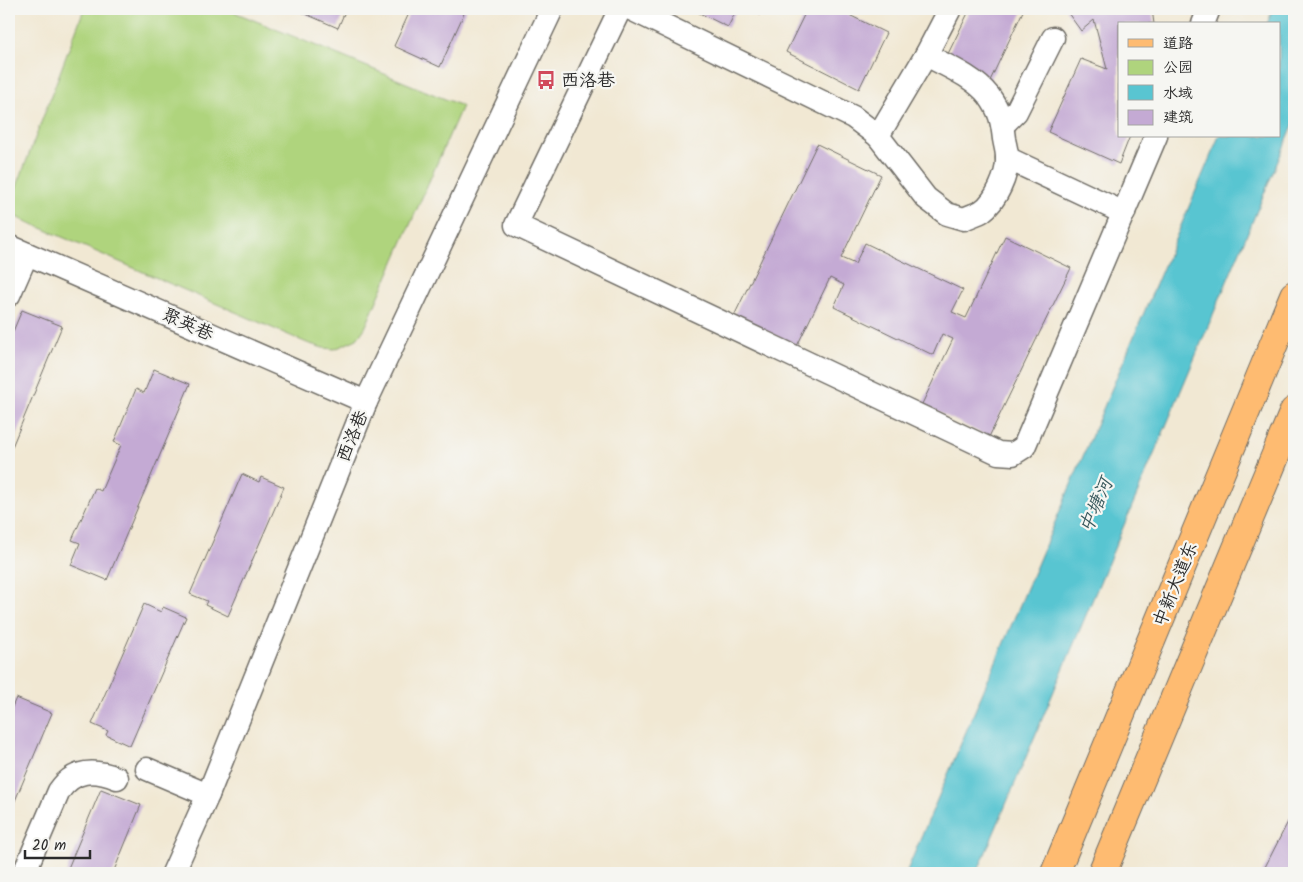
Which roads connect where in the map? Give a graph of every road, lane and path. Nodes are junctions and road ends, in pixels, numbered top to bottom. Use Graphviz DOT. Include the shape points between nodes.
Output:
graph roads {
  1 [pos="552,9"];
  2 [pos="620,9"];
  3 [pos="631,9"];
  4 [pos="950,9"];
  5 [pos="1209,9"];
  6 [pos="1204,22"];
  7 [pos="1053,38"];
  8 [pos="926,55"];
  9 [pos="1003,126"];
  10 [pos="878,136"];
  11 [pos="1155,138"];
  12 [pos="1007,158"];
  13 [pos="1124,213"];
  14 [pos="18,250"];
  15 [pos="9,295"];
  16 [pos="1294,295"];
  17 [pos="366,402"];
  18 [pos="1294,411"];
  19 [pos="147,769"];
  20 [pos="117,778"];
  21 [pos="208,795"];
  22 [pos="24,873"];
  23 [pos="173,873"];
  24 [pos="1056,873"];
  25 [pos="1102,873"];
  1 -- 17 [label="street, 西洛巷"];
  2 -- 13 [label="street" via="516,225 998,453 1013,454 1024,447"];
  3 -- 10 [label="street" via="853,116"];
  4 -- 8 [label="street"];
  5 -- 6 [label="street"];
  7 -- 9 [label="street" via="1016,112"];
  8 -- 9 [label="street" via="958,72 988,95 999,111"];
  8 -- 10 [label="street"];
  9 -- 12 [label="street"];
  10 -- 12 [label="street" via="926,198 947,214 964,219 982,211 994,198 1004,179"];
  11 -- 13 [label="street"];
  12 -- 13 [label="street"];
  14 -- 15 [label="street"];
  14 -- 17 [label="street, 聚英巷"];
  16 -- 24 [label="main road, 中新大道东"];
  17 -- 21 [label="street, 西洛巷"];
  18 -- 25 [label="main road"];
  19 -- 21 [label="street"];
  20 -- 22 [label="street" via="97,772 85,773 64,784"];
  21 -- 23 [label="street, 西洛巷"];
}
